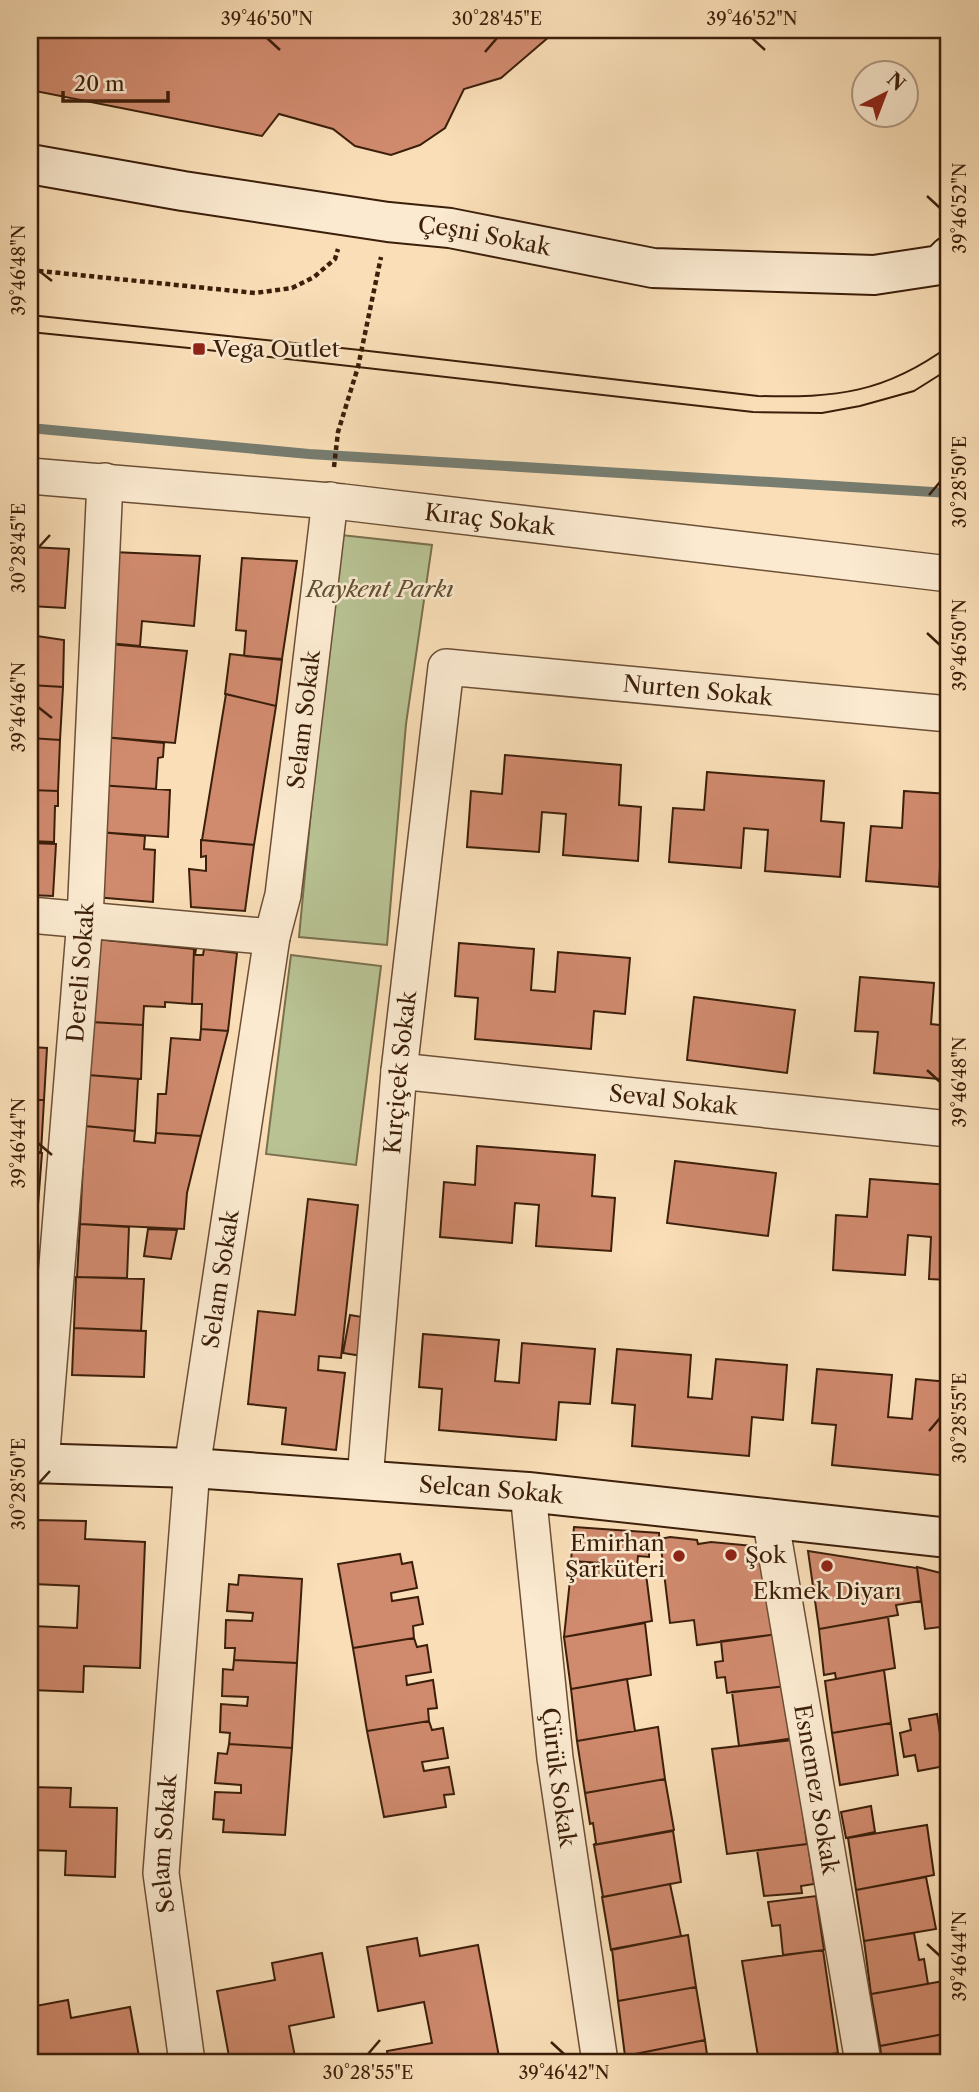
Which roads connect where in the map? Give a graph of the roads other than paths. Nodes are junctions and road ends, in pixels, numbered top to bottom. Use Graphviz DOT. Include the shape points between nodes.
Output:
graph roads {
  1 [pos="30,164"];
  2 [pos="945,261"];
  3 [pos="30,476"];
  4 [pos="105,481"];
  5 [pos="332,484"];
  6 [pos="949,574"];
  7 [pos="446,667"];
  8 [pos="949,714"];
  9 [pos="30,915"];
  10 [pos="85,919"];
  11 [pos="272,937"];
  12 [pos="399,1071"];
  13 [pos="949,1129"];
  14 [pos="35,1463"];
  15 [pos="192,1468"];
  16 [pos="365,1479"];
  17 [pos="528,1492"];
  18 [pos="770,1517"];
  19 [pos="949,1538"];
  20 [pos="187,2062"];
  21 [pos="600,2062"];
  22 [pos="863,2062"];
  1 -- 2 [label="street, Çeşni Sokak" via="183,191 450,228 653,268 874,275"];
  3 -- 4 [label="street, Kıraç Sokak"];
  4 -- 5 [label="street, Kıraç Sokak"];
  4 -- 10 [label="street, Dereli Sokak"];
  5 -- 6 [label="street, Kıraç Sokak"];
  5 -- 11 [label="street, Selam Sokak" via="283,895"];
  7 -- 8 [label="street, Nurten Sokak"];
  7 -- 12 [label="street, Kırçiçek Sokak"];
  9 -- 10 [label="street"];
  10 -- 11 [label="street"];
  10 -- 14 [label="street, Dereli Sokak"];
  11 -- 15 [label="street, Selam Sokak"];
  12 -- 13 [label="street, Seval Sokak"];
  12 -- 16 [label="street, Kırçiçek Sokak"];
  14 -- 15 [label="street, Selcan Sokak"];
  15 -- 16 [label="street, Selcan Sokak"];
  15 -- 20 [label="street, Selam Sokak" via="161,1872"];
  16 -- 17 [label="street, Selcan Sokak"];
  17 -- 18 [label="street, Selcan Sokak"];
  17 -- 21 [label="street, Çürük Sokak" via="555,1758"];
  18 -- 19 [label="street, Selcan Sokak"];
  18 -- 22 [label="street, Esnemez Sokak"];
}
